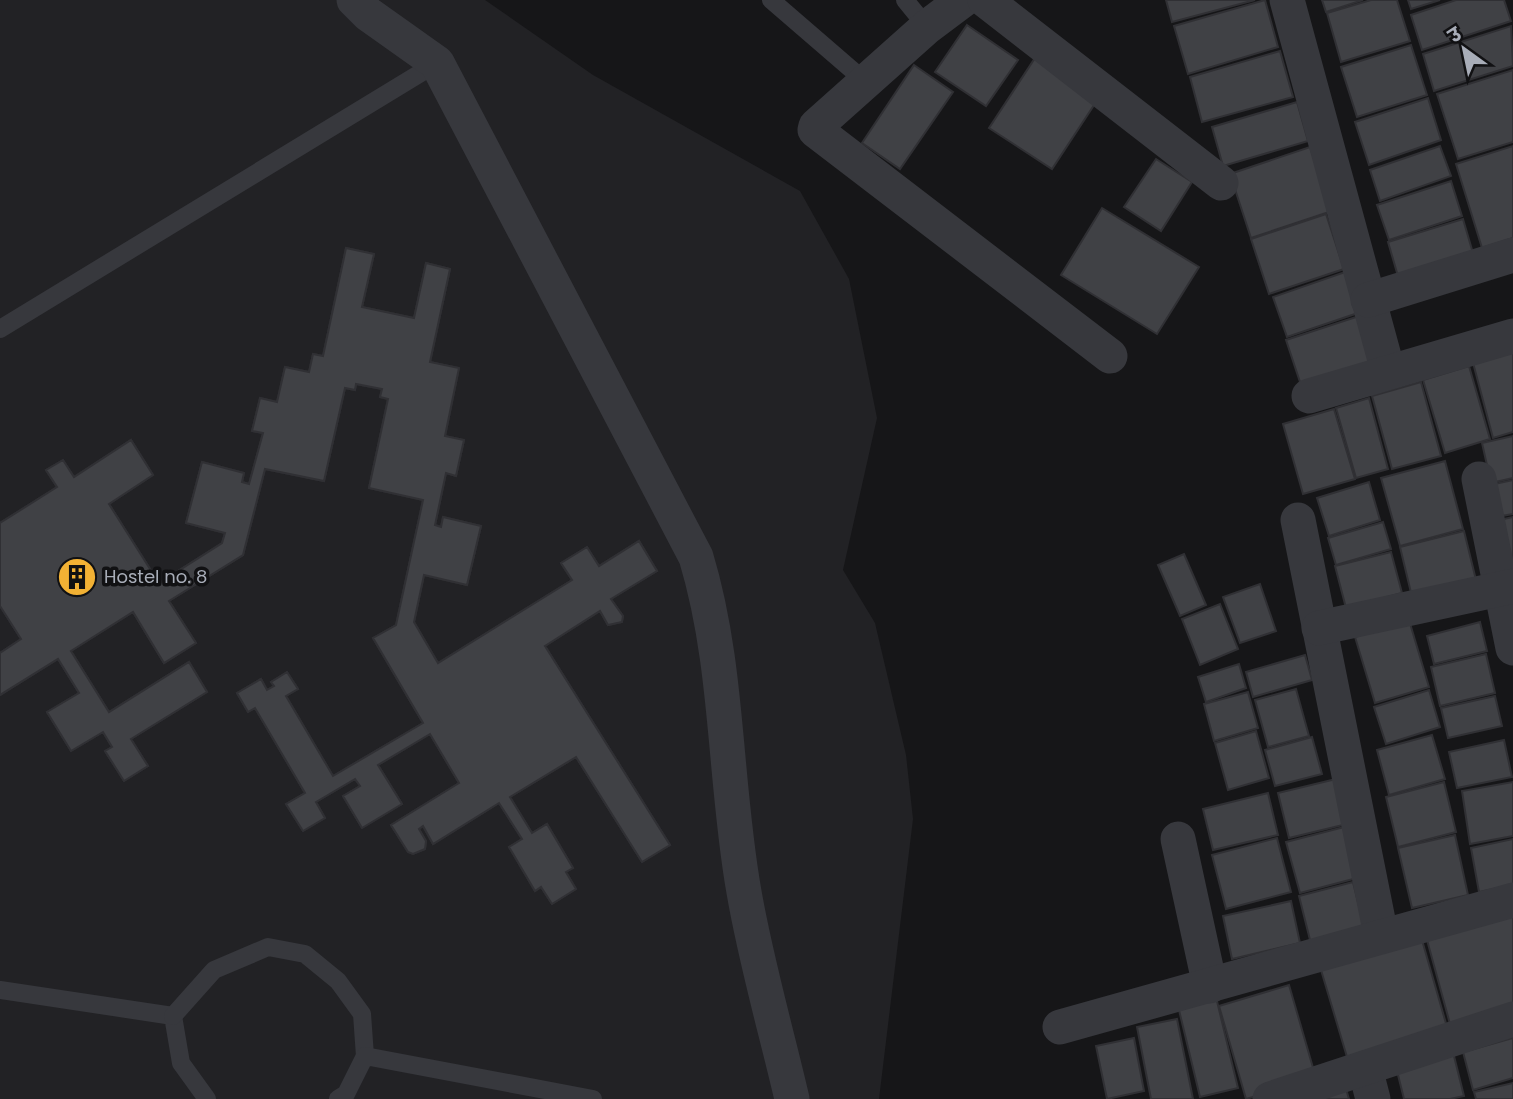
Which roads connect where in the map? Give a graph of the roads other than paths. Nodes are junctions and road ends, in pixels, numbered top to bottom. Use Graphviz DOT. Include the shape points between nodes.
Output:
graph roads {
  1 [pos="354,0"];
  2 [pos="771,0"];
  3 [pos="905,0"];
  4 [pos="963,0"];
  5 [pos="985,0"];
  6 [pos="1287,0"];
  7 [pos="927,27"];
  8 [pos="438,63"];
  9 [pos="866,82"];
  10 [pos="1221,183"];
  11 [pos="1513,255"];
  12 [pos="1368,300"];
  13 [pos="0,329"];
  14 [pos="1513,336"];
  15 [pos="1110,356"];
  16 [pos="1388,371"];
  17 [pos="1309,396"];
  18 [pos="1479,479"];
  19 [pos="1298,520"];
  20 [pos="1507,587"];
  21 [pos="1319,628"];
  22 [pos="1513,648"];
  23 [pos="1178,839"];
  24 [pos="1513,900"];
  25 [pos="1381,936"];
  26 [pos="1210,986"];
  27 [pos="0,990"];
  28 [pos="173,1016"];
  29 [pos="1513,1019"];
  30 [pos="1060,1027"];
  31 [pos="365,1056"];
  32 [pos="1369,1083"];
  33 [pos="207,1099"];
  34 [pos="338,1099"];
  35 [pos="593,1099"];
  36 [pos="792,1099"];
  37 [pos="1270,1099"];
  1 -- 8 [label="street"];
  2 -- 9 [label="lane"];
  3 -- 7 [label="lane"];
  4 -- 7 [label="street"];
  5 -- 10 [label="street"];
  6 -- 12 [label="street"];
  7 -- 9 [label="street"];
  8 -- 13 [label="lane"];
  8 -- 36 [label="street" via="696,557 710,604 720,667 743,892"];
  9 -- 15 [label="street" via="816,126 818,135"];
  11 -- 12 [label="street"];
  12 -- 16 [label="street"];
  14 -- 16 [label="street"];
  16 -- 17 [label="street"];
  18 -- 20 [label="street"];
  19 -- 21 [label="street"];
  20 -- 21 [label="street"];
  20 -- 22 [label="street"];
  21 -- 25 [label="street"];
  23 -- 26 [label="street"];
  24 -- 25 [label="street"];
  25 -- 26 [label="street"];
  26 -- 30 [label="street"];
  27 -- 28 [label="lane"];
  28 -- 31 [label="lane" via="214,970 268,947 305,954 338,981 362,1014"];
  28 -- 33 [label="lane" via="181,1063"];
  29 -- 32 [label="street"];
  31 -- 34 [label="lane" via="346,1094"];
  31 -- 35 [label="lane"];
  32 -- 37 [label="street"];
}
